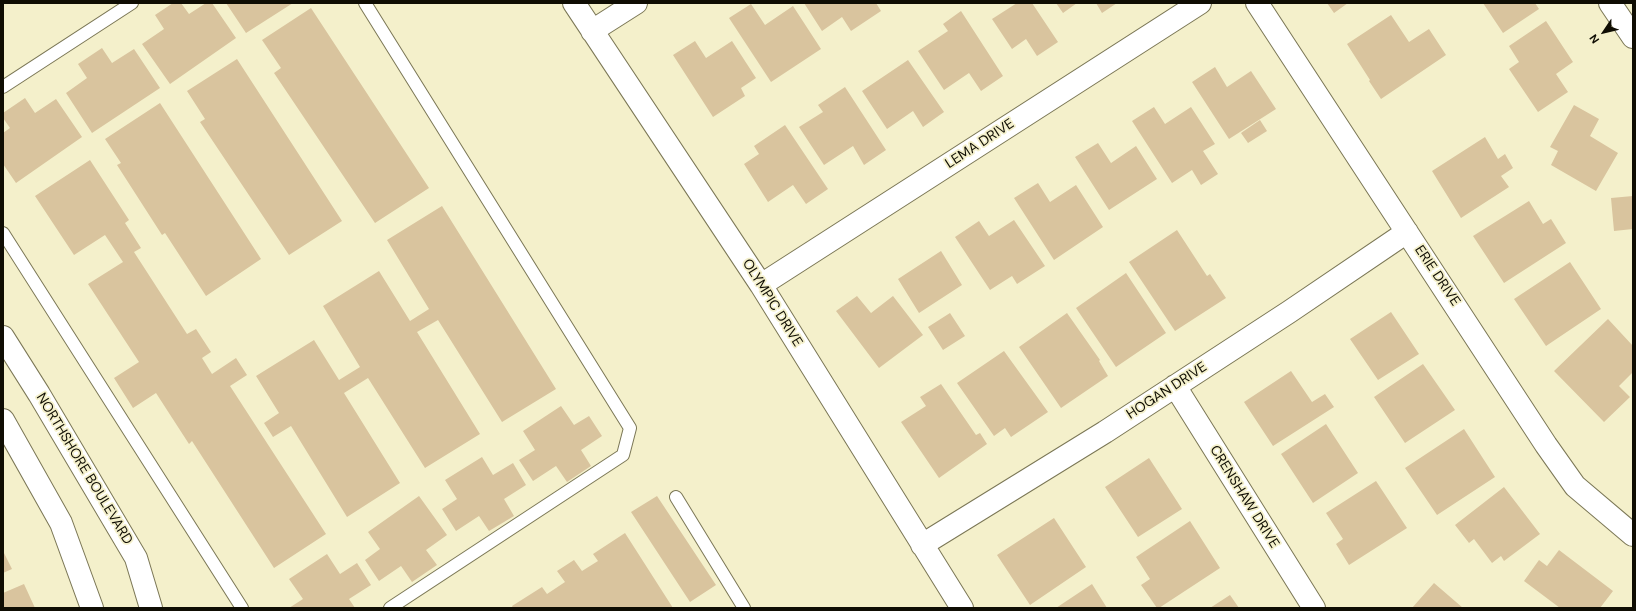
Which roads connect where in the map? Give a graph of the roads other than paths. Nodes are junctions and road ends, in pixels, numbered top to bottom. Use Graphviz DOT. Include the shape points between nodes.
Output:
graph roads {
  1 [pos="132,3"];
  2 [pos="365,3"];
  3 [pos="574,3"];
  4 [pos="636,3"];
  5 [pos="1200,3"];
  6 [pos="1257,3"];
  7 [pos="1610,3"];
  8 [pos="592,31"];
  9 [pos="1633,37"];
  10 [pos="3,87"];
  11 [pos="1407,232"];
  12 [pos="3,233"];
  13 [pos="761,285"];
  14 [pos="3,337"];
  15 [pos="1175,386"];
  16 [pos="3,420"];
  17 [pos="676,497"];
  18 [pos="1633,535"];
  19 [pos="922,545"];
  20 [pos="92,608"];
  21 [pos="151,608"];
  22 [pos="242,608"];
  23 [pos="390,608"];
  24 [pos="743,608"];
  25 [pos="962,608"];
  26 [pos="1314,608"];
  1 -- 10 [label="lane"];
  2 -- 23 [label="lane" via="630,428 623,455"];
  3 -- 8 [label="street, OLYMPIC DRIVE"];
  4 -- 8 [label="street"];
  5 -- 13 [label="street, LEMA DRIVE"];
  6 -- 11 [label="street, ERIE DRIVE"];
  7 -- 9 [label="street"];
  8 -- 13 [label="street, OLYMPIC DRIVE"];
  11 -- 15 [label="street, HOGAN DRIVE"];
  11 -- 18 [label="street, ERIE DRIVE" via="1575,486"];
  12 -- 22 [label="lane"];
  13 -- 19 [label="street, OLYMPIC DRIVE"];
  14 -- 21 [label="street, NORTHSHORE BOULEVARD" via="136,558"];
  15 -- 19 [label="street, HOGAN DRIVE"];
  15 -- 26 [label="street, CRENSHAW DRIVE"];
  16 -- 20 [label="street" via="61,523"];
  17 -- 24 [label="lane"];
  19 -- 25 [label="street, OLYMPIC DRIVE"];
}
